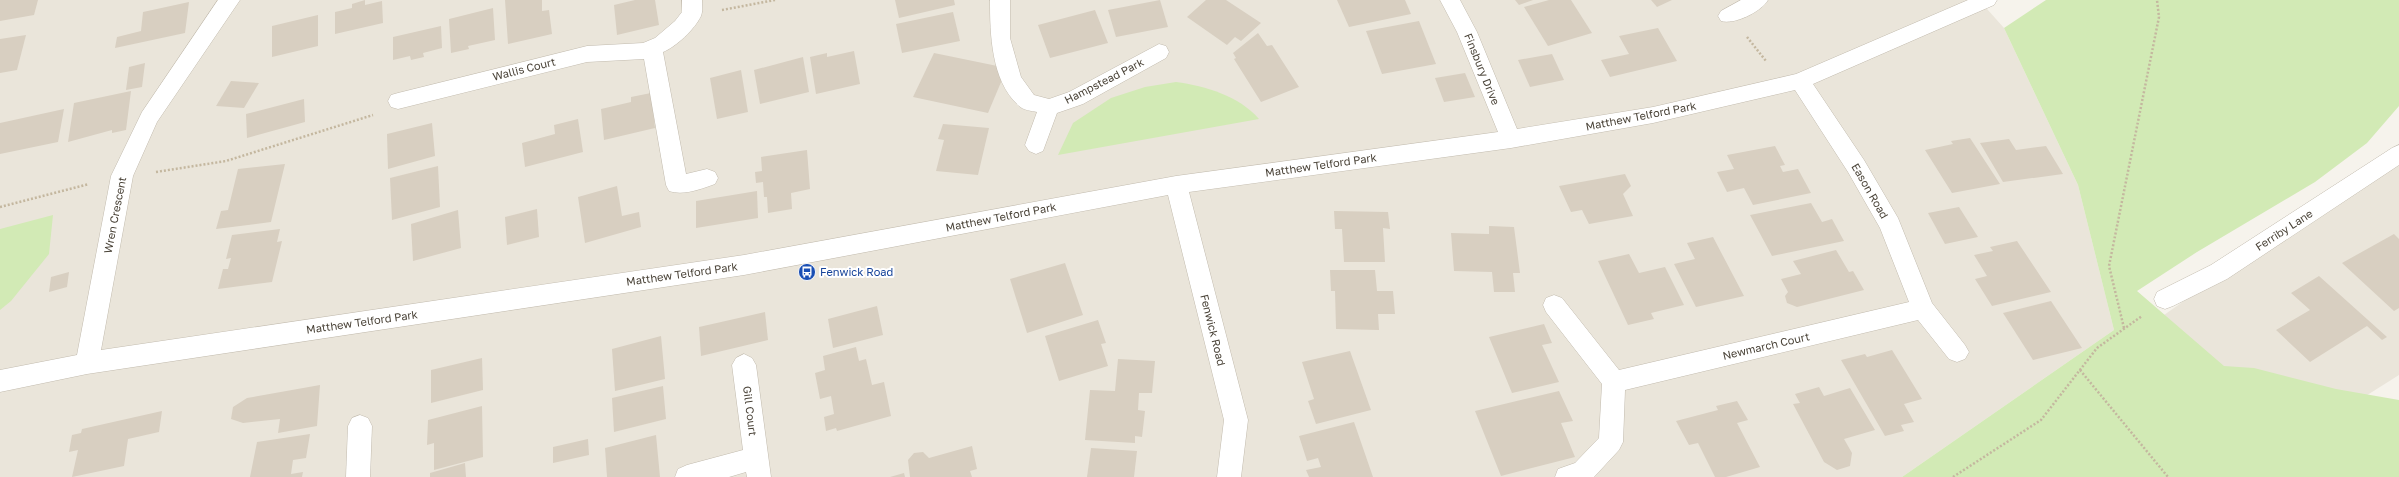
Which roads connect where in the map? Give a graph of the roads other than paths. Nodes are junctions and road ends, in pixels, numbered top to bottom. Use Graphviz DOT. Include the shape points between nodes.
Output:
graph roads {
  1 [pos="230,0"];
  2 [pos="1000,0"];
  3 [pos="1450,0"];
  4 [pos="1758,0"];
  5 [pos="1987,0"];
  6 [pos="692,7"];
  7 [pos="1728,16"];
  8 [pos="652,49"];
  9 [pos="1159,52"];
  10 [pos="1791,83"];
  11 [pos="398,101"];
  12 [pos="1049,107"];
  13 [pos="1511,139"];
  14 [pos="1036,145"];
  15 [pos="2399,154"];
  16 [pos="707,178"];
  17 [pos="1176,184"];
  18 [pos="2165,299"];
  19 [pos="1554,305"];
  20 [pos="1923,309"];
  21 [pos="1957,352"];
  22 [pos="87,363"];
  23 [pos="744,365"];
  24 [pos="0,381"];
  25 [pos="1614,382"];
  26 [pos="360,426"];
  27 [pos="757,468"];
  28 [pos="358,477"];
  29 [pos="687,477"];
  30 [pos="1229,477"];
  31 [pos="1568,477"];
  1 -- 22 [label="street, Wren Crescent" via="220,11 149,118 122,176"];
  2 -- 12 [label="street" via="1000,38 1012,80 1027,101"];
  3 -- 13 [label="street, Finsbury Drive" via="1467,32"];
  4 -- 7 [label="street"];
  5 -- 10 [label="street, Matthew Telford Park"];
  6 -- 8 [label="street, Wallis Court" via="671,37"];
  8 -- 11 [label="street, Wallis Court" via="587,54"];
  8 -- 16 [label="street" via="677,185"];
  9 -- 12 [label="street, Hampstead Park" via="1076,98"];
  10 -- 13 [label="street, Matthew Telford Park" via="1653,116"];
  10 -- 20 [label="street, Eason Road" via="1856,166 1890,225"];
  12 -- 14 [label="street"];
  13 -- 17 [label="street, Matthew Telford Park"];
  15 -- 18 [label="street, Ferriby Lane" via="2219,272"];
  17 -- 22 [label="street, Matthew Telford Park" via="744,265"];
  17 -- 30 [label="street, Fenwick Road" via="1236,420"];
  19 -- 25 [label="street"];
  20 -- 21 [label="street"];
  20 -- 25 [label="street, Newmarch Court"];
  22 -- 24 [label="street, Matthew Telford Park"];
  23 -- 27 [label="street, Gill Court"];
  25 -- 31 [label="street" via="1612,442 1582,473"];
  26 -- 28 [label="street"];
  27 -- 29 [label="street, Gill Court"];
}
